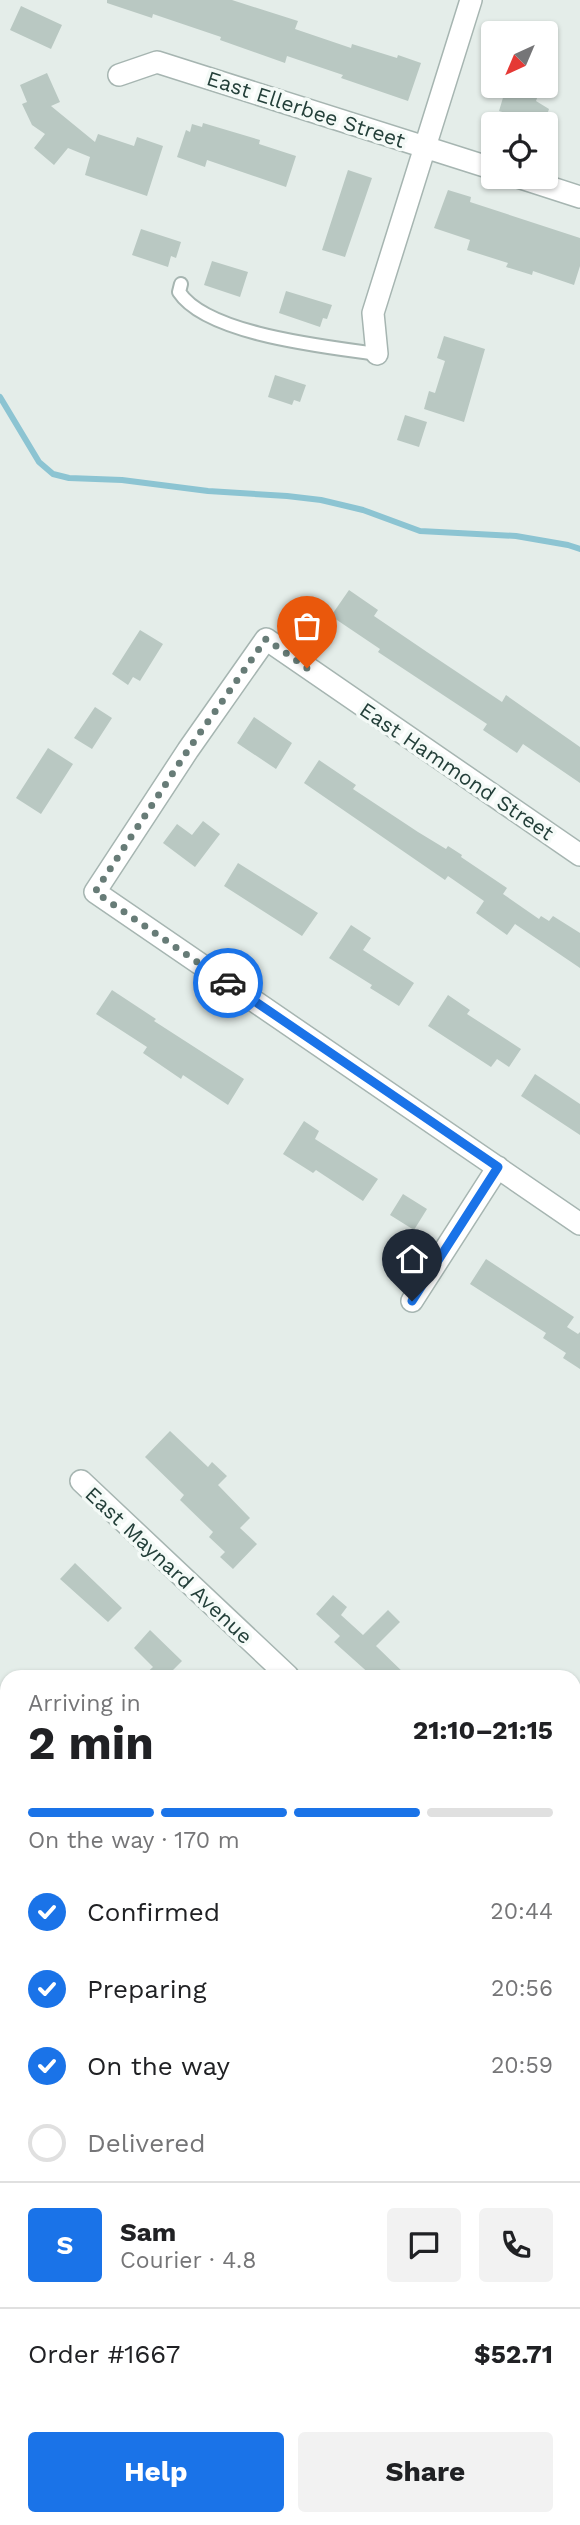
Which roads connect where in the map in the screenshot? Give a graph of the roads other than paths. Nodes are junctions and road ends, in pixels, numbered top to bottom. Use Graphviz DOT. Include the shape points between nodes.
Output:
graph roads {
  1 [pos="471,0"];
  2 [pos="119,75"];
  3 [pos="426,147"];
  4 [pos="481,165"];
  5 [pos="555,189"];
  6 [pos="580,197"];
  7 [pos="181,284"];
  8 [pos="377,354"];
  9 [pos="580,855"];
  10 [pos="498,1167"];
  11 [pos="580,1224"];
  12 [pos="412,1301"];
  13 [pos="81,1481"];
  14 [pos="283,1670"];
  1 -- 3 [label="street"];
  2 -- 3 [label="street, East Ellerbee Street" via="158,62"];
  3 -- 4 [label="street, East Ellerbee Street"];
  3 -- 8 [label="street" via="373,313"];
  5 -- 6 [label="street"];
  7 -- 8 [label="lane" via="184,300 245,330"];
  9 -- 10 [label="street, East Hammond Street" via="266,639 95,892"];
  10 -- 11 [label="street"];
  10 -- 12 [label="street"];
  13 -- 14 [label="street, East Maynard Avenue"];
}
